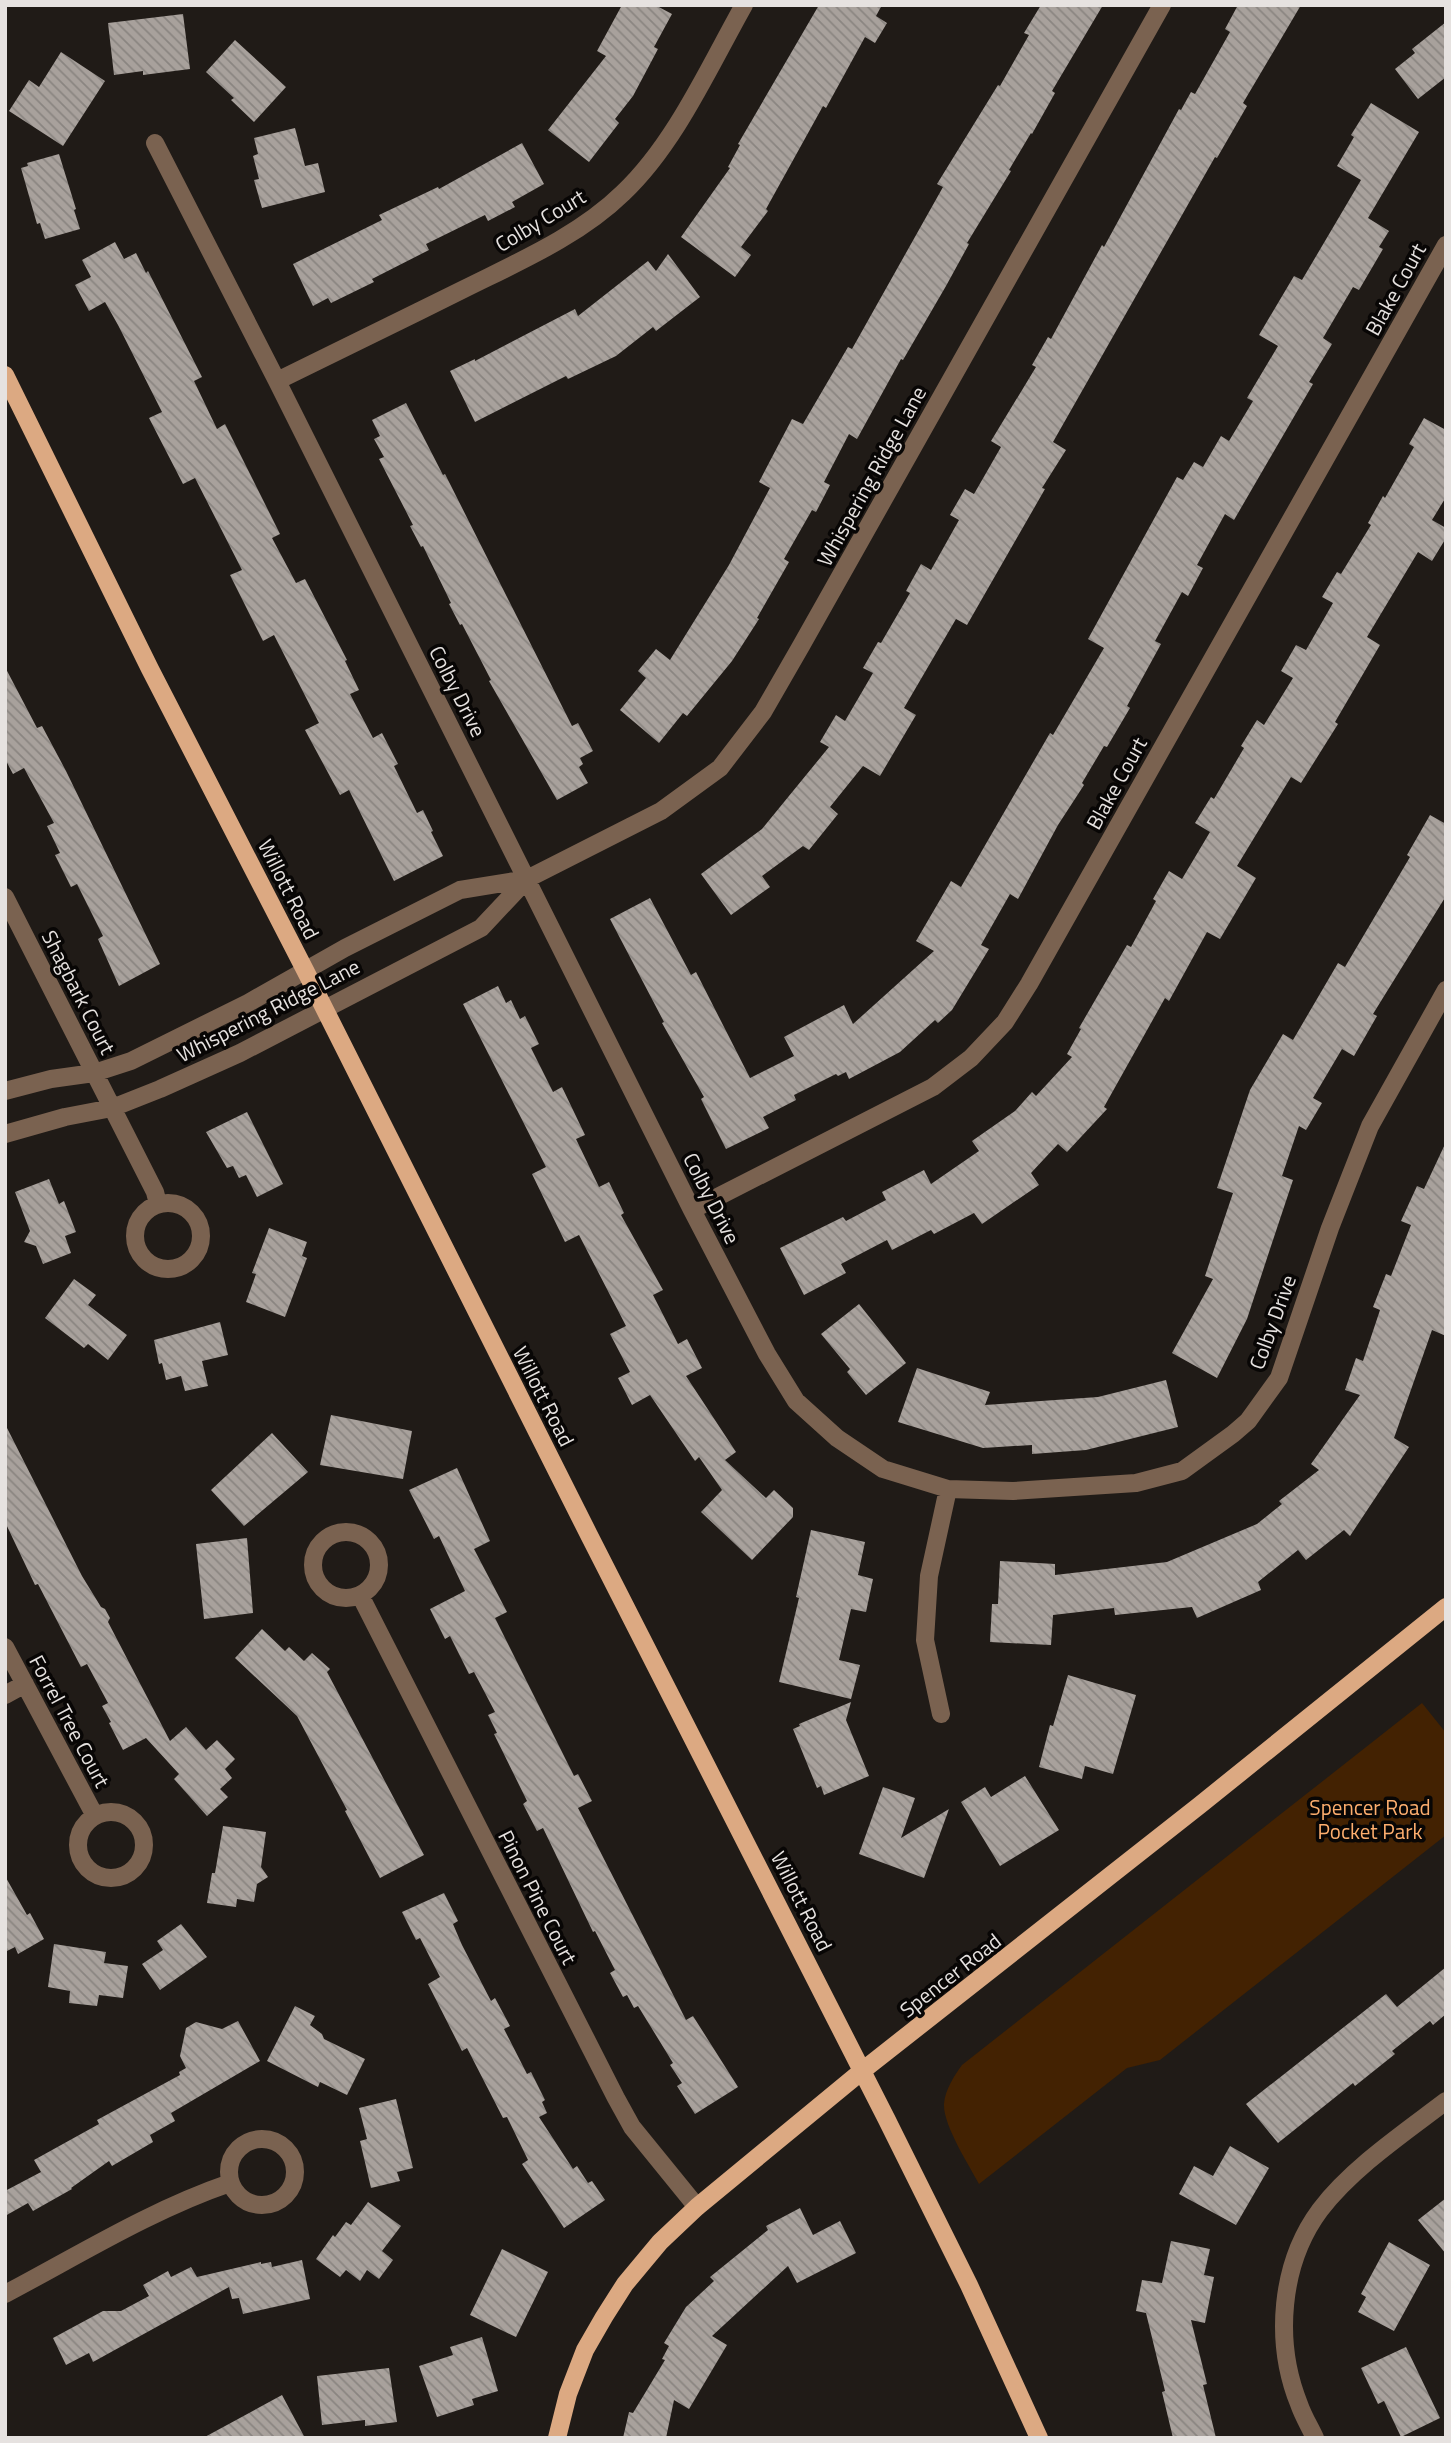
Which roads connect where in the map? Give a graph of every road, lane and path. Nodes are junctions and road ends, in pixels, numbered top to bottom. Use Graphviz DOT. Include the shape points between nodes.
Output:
graph roads {
  1 [pos="744,5"];
  2 [pos="1162,5"];
  3 [pos="155,143"];
  4 [pos="1446,245"];
  5 [pos="5,375"];
  6 [pos="277,381"];
  7 [pos="527,879"];
  8 [pos="5,897"];
  9 [pos="305,970"];
  10 [pos="1446,990"];
  11 [pos="324,1008"];
  12 [pos="94,1073"];
  13 [pos="5,1091"];
  14 [pos="112,1108"];
  15 [pos="5,1133"];
  16 [pos="158,1204"];
  17 [pos="692,1210"];
  18 [pos="948,1489"];
  19 [pos="360,1595"];
  20 [pos="1446,1607"];
  21 [pos="5,1647"];
  22 [pos="25,1684"];
  23 [pos="5,1695"];
  24 [pos="941,1714"];
  25 [pos="95,1816"];
  26 [pos="862,2071"];
  27 [pos="1446,2101"];
  28 [pos="230,2183"];
  29 [pos="696,2207"];
  30 [pos="5,2294"];
  31 [pos="557,2438"];
  32 [pos="1039,2438"];
  33 [pos="1315,2438"];
  1 -- 6 [label="street, Colby Court" via="677,124 624,193 583,225 511,266"];
  2 -- 7 [label="street, Whispering Ridge Lane" via="762,712 720,768 661,811"];
  3 -- 6 [label="street, Colby Drive"];
  4 -- 17 [label="street, Blake Court" via="1005,1022 971,1058 933,1087"];
  5 -- 9 [label="main road, Willott Road"];
  6 -- 7 [label="street, Colby Drive"];
  7 -- 9 [label="street, Whispering Ridge Lane" via="460,890"];
  7 -- 11 [label="street, Whispering Ridge Lane" via="481,928"];
  7 -- 17 [label="street, Colby Drive"];
  8 -- 12 [label="street, Shagbark Court"];
  9 -- 11 [label="main road, Willott Road"];
  9 -- 12 [label="street, Whispering Ridge Lane" via="160,1048"];
  10 -- 18 [label="street, Colby Drive" via="1370,1126 1279,1378 1248,1421 1182,1471 1136,1483 1013,1491"];
  11 -- 14 [label="street, Whispering Ridge Lane" via="240,1053"];
  11 -- 26 [label="main road, Willott Road"];
  12 -- 13 [label="street, Whispering Ridge Lane"];
  12 -- 14 [label="street, Shagbark Court"];
  14 -- 15 [label="street, Whispering Ridge Lane"];
  14 -- 16 [label="street, Shagbark Court"];
  17 -- 18 [label="street, Colby Drive" via="796,1401 837,1438 883,1469"];
  18 -- 24 [label="street" via="929,1576 925,1640"];
  19 -- 29 [label="street, Pinon Pine Court" via="616,2098 632,2126"];
  20 -- 26 [label="main road, Spencer Road"];
  21 -- 22 [label="street, Forrel Tree Court"];
  22 -- 23 [label="street"];
  22 -- 25 [label="street, Forrel Tree Court"];
  26 -- 29 [label="main road, Spencer Road"];
  26 -- 32 [label="main road, Willott Road"];
  27 -- 33 [label="street" via="1350,2178 1321,2210 1300,2245 1289,2279 1286,2360 1298,2403"];
  28 -- 30 [label="street" via="164,2210"];
  29 -- 31 [label="main road, Spencer Road" via="660,2242 604,2317 585,2350"];
}
